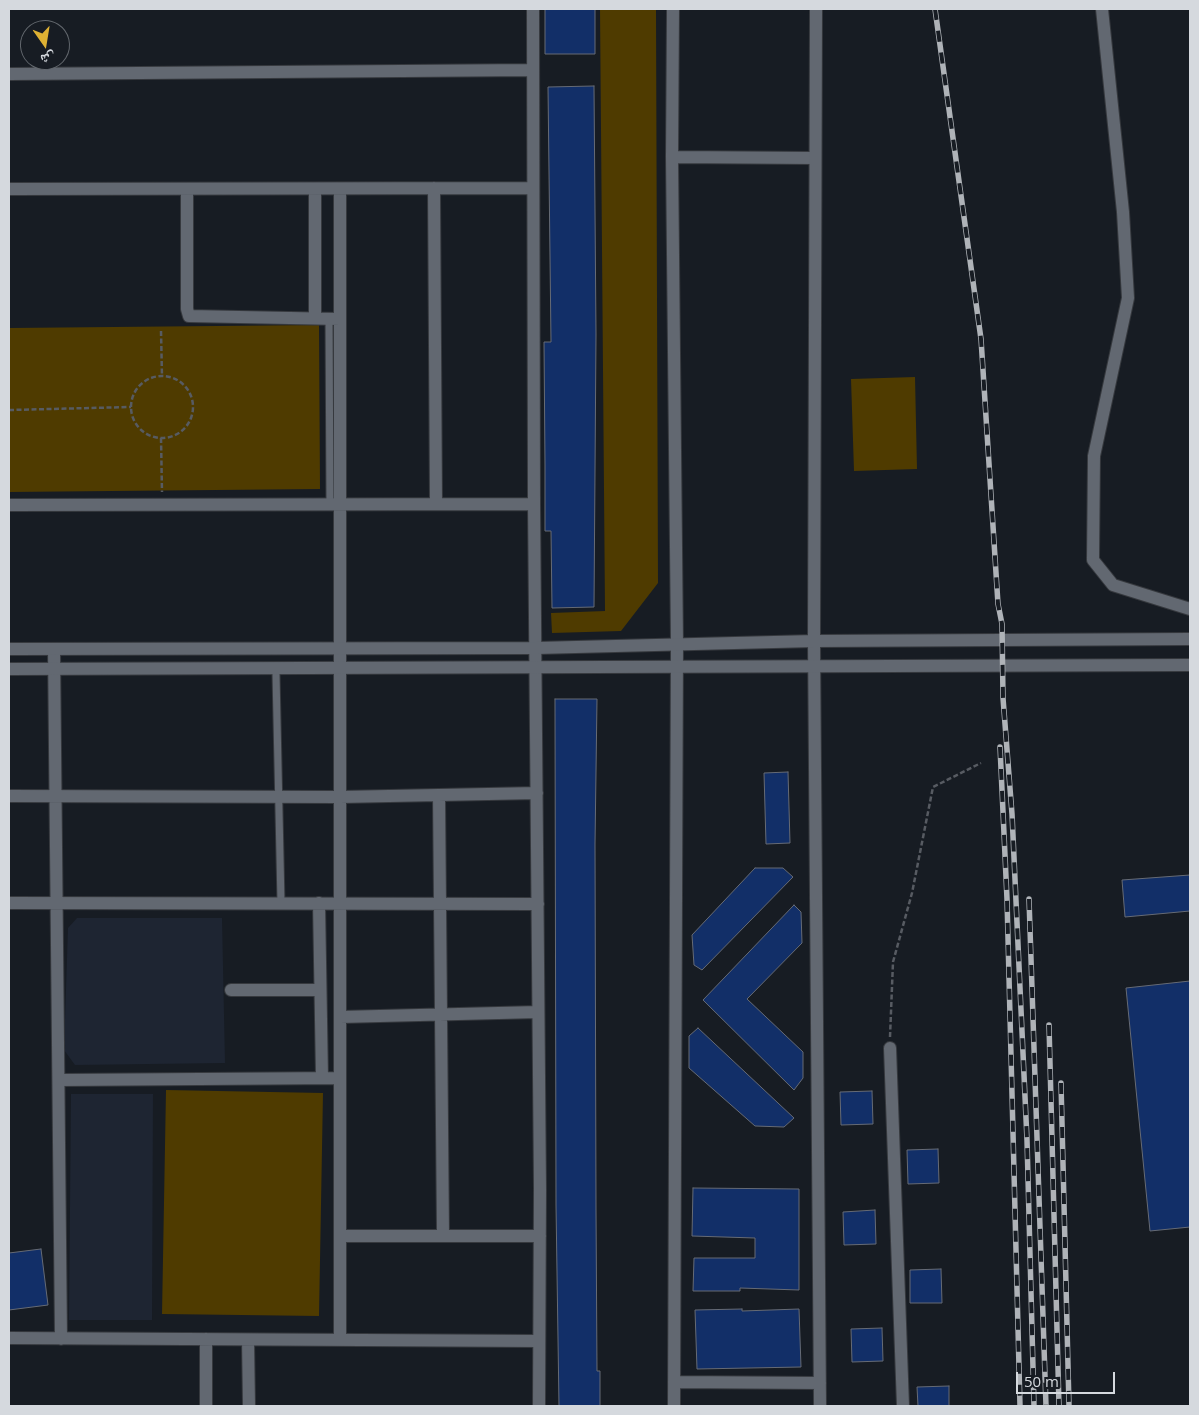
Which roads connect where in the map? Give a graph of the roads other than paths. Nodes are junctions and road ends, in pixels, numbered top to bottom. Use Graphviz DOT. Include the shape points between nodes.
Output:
graph roads {
  1 [pos="533,9"];
  2 [pos="673,9"];
  3 [pos="816,9"];
  4 [pos="1102,9"];
  5 [pos="532,70"];
  6 [pos="9,74"];
  7 [pos="672,157"];
  8 [pos="815,158"];
  9 [pos="315,188"];
  10 [pos="340,188"];
  11 [pos="434,188"];
  12 [pos="533,188"];
  13 [pos="9,189"];
  14 [pos="187,189"];
  15 [pos="315,318"];
  16 [pos="334,319"];
  17 [pos="335,504"];
  18 [pos="436,504"];
  19 [pos="534,504"];
  20 [pos="9,505"];
  21 [pos="1190,610"];
  22 [pos="1190,639"];
  23 [pos="814,641"];
  24 [pos="677,644"];
  25 [pos="340,648"];
  26 [pos="536,648"];
  27 [pos="9,649"];
  28 [pos="54,649"];
  29 [pos="1190,665"];
  30 [pos="676,666"];
  31 [pos="815,666"];
  32 [pos="340,667"];
  33 [pos="536,667"];
  34 [pos="9,668"];
  35 [pos="54,668"];
  36 [pos="276,674"];
  37 [pos="537,793"];
  38 [pos="439,795"];
  39 [pos="9,796"];
  40 [pos="56,796"];
  41 [pos="279,796"];
  42 [pos="340,797"];
  43 [pos="57,902"];
  44 [pos="9,903"];
  45 [pos="281,903"];
  46 [pos="319,903"];
  47 [pos="340,903"];
  48 [pos="440,904"];
  49 [pos="538,904"];
  50 [pos="232,990"];
  51 [pos="320,990"];
  52 [pos="538,1012"];
  53 [pos="441,1016"];
  54 [pos="340,1017"];
  55 [pos="890,1048"];
  56 [pos="322,1078"];
  57 [pos="340,1078"];
  58 [pos="58,1080"];
  59 [pos="443,1235"];
  60 [pos="340,1236"];
  61 [pos="540,1236"];
  62 [pos="9,1338"];
  63 [pos="61,1339"];
  64 [pos="206,1339"];
  65 [pos="248,1340"];
  66 [pos="340,1340"];
  67 [pos="538,1341"];
  68 [pos="674,1382"];
  69 [pos="820,1383"];
  70 [pos="206,1406"];
  71 [pos="249,1406"];
  72 [pos="539,1406"];
  73 [pos="674,1406"];
  74 [pos="820,1406"];
  75 [pos="903,1406"];
  1 -- 5 [label="street"];
  2 -- 7 [label="street"];
  3 -- 8 [label="street"];
  4 -- 21 [label="street" via="1123,212 1128,298 1094,456 1093,560 1113,585"];
  5 -- 6 [label="street"];
  5 -- 12 [label="street"];
  7 -- 8 [label="street"];
  7 -- 24 [label="street"];
  8 -- 23 [label="street"];
  9 -- 10 [label="street"];
  9 -- 14 [label="street"];
  9 -- 15 [label="street"];
  10 -- 11 [label="street"];
  10 -- 16 [label="street"];
  11 -- 12 [label="street"];
  11 -- 18 [label="street"];
  12 -- 19 [label="street"];
  13 -- 14 [label="street"];
  14 -- 15 [label="street" via="189,316"];
  15 -- 16 [label="street"];
  16 -- 17 [label="street"];
  17 -- 18 [label="street"];
  17 -- 20 [label="street"];
  17 -- 25 [label="street"];
  18 -- 19 [label="street"];
  19 -- 26 [label="street"];
  22 -- 23 [label="street"];
  23 -- 24 [label="street"];
  23 -- 31 [label="street"];
  24 -- 26 [label="street"];
  24 -- 30 [label="street"];
  25 -- 26 [label="street"];
  25 -- 28 [label="street"];
  25 -- 32 [label="street"];
  26 -- 33 [label="street"];
  27 -- 28 [label="street"];
  28 -- 35 [label="street"];
  29 -- 31 [label="street"];
  30 -- 31 [label="street"];
  30 -- 33 [label="street"];
  30 -- 68 [label="street"];
  31 -- 69 [label="street"];
  32 -- 33 [label="street"];
  32 -- 35 [label="street"];
  32 -- 42 [label="street"];
  33 -- 37 [label="street"];
  34 -- 35 [label="street"];
  35 -- 40 [label="street"];
  36 -- 41 [label="lane"];
  37 -- 38 [label="street"];
  37 -- 49 [label="street"];
  38 -- 42 [label="street"];
  38 -- 48 [label="street"];
  39 -- 40 [label="street"];
  40 -- 41 [label="street"];
  40 -- 43 [label="street"];
  41 -- 42 [label="street"];
  41 -- 45 [label="lane"];
  42 -- 47 [label="street"];
  43 -- 44 [label="street"];
  43 -- 45 [label="street"];
  43 -- 58 [label="street"];
  45 -- 46 [label="street"];
  46 -- 47 [label="street"];
  46 -- 51 [label="street"];
  47 -- 48 [label="street"];
  47 -- 54 [label="street"];
  48 -- 49 [label="street"];
  48 -- 53 [label="street"];
  49 -- 52 [label="street"];
  50 -- 51 [label="street"];
  51 -- 56 [label="street"];
  52 -- 53 [label="street"];
  52 -- 61 [label="street"];
  53 -- 54 [label="street"];
  53 -- 59 [label="street"];
  54 -- 57 [label="street"];
  55 -- 75 [label="street"];
  56 -- 57 [label="street"];
  56 -- 58 [label="street"];
  57 -- 60 [label="street"];
  58 -- 63 [label="street"];
  59 -- 60 [label="street"];
  59 -- 61 [label="street"];
  60 -- 66 [label="street"];
  61 -- 67 [label="street"];
  62 -- 63 [label="street"];
  63 -- 64 [label="street"];
  64 -- 65 [label="street"];
  64 -- 70 [label="street"];
  65 -- 66 [label="street"];
  65 -- 71 [label="street"];
  66 -- 67 [label="street"];
  67 -- 72 [label="street"];
  68 -- 69 [label="street"];
  68 -- 73 [label="street"];
  69 -- 74 [label="street"];
}
